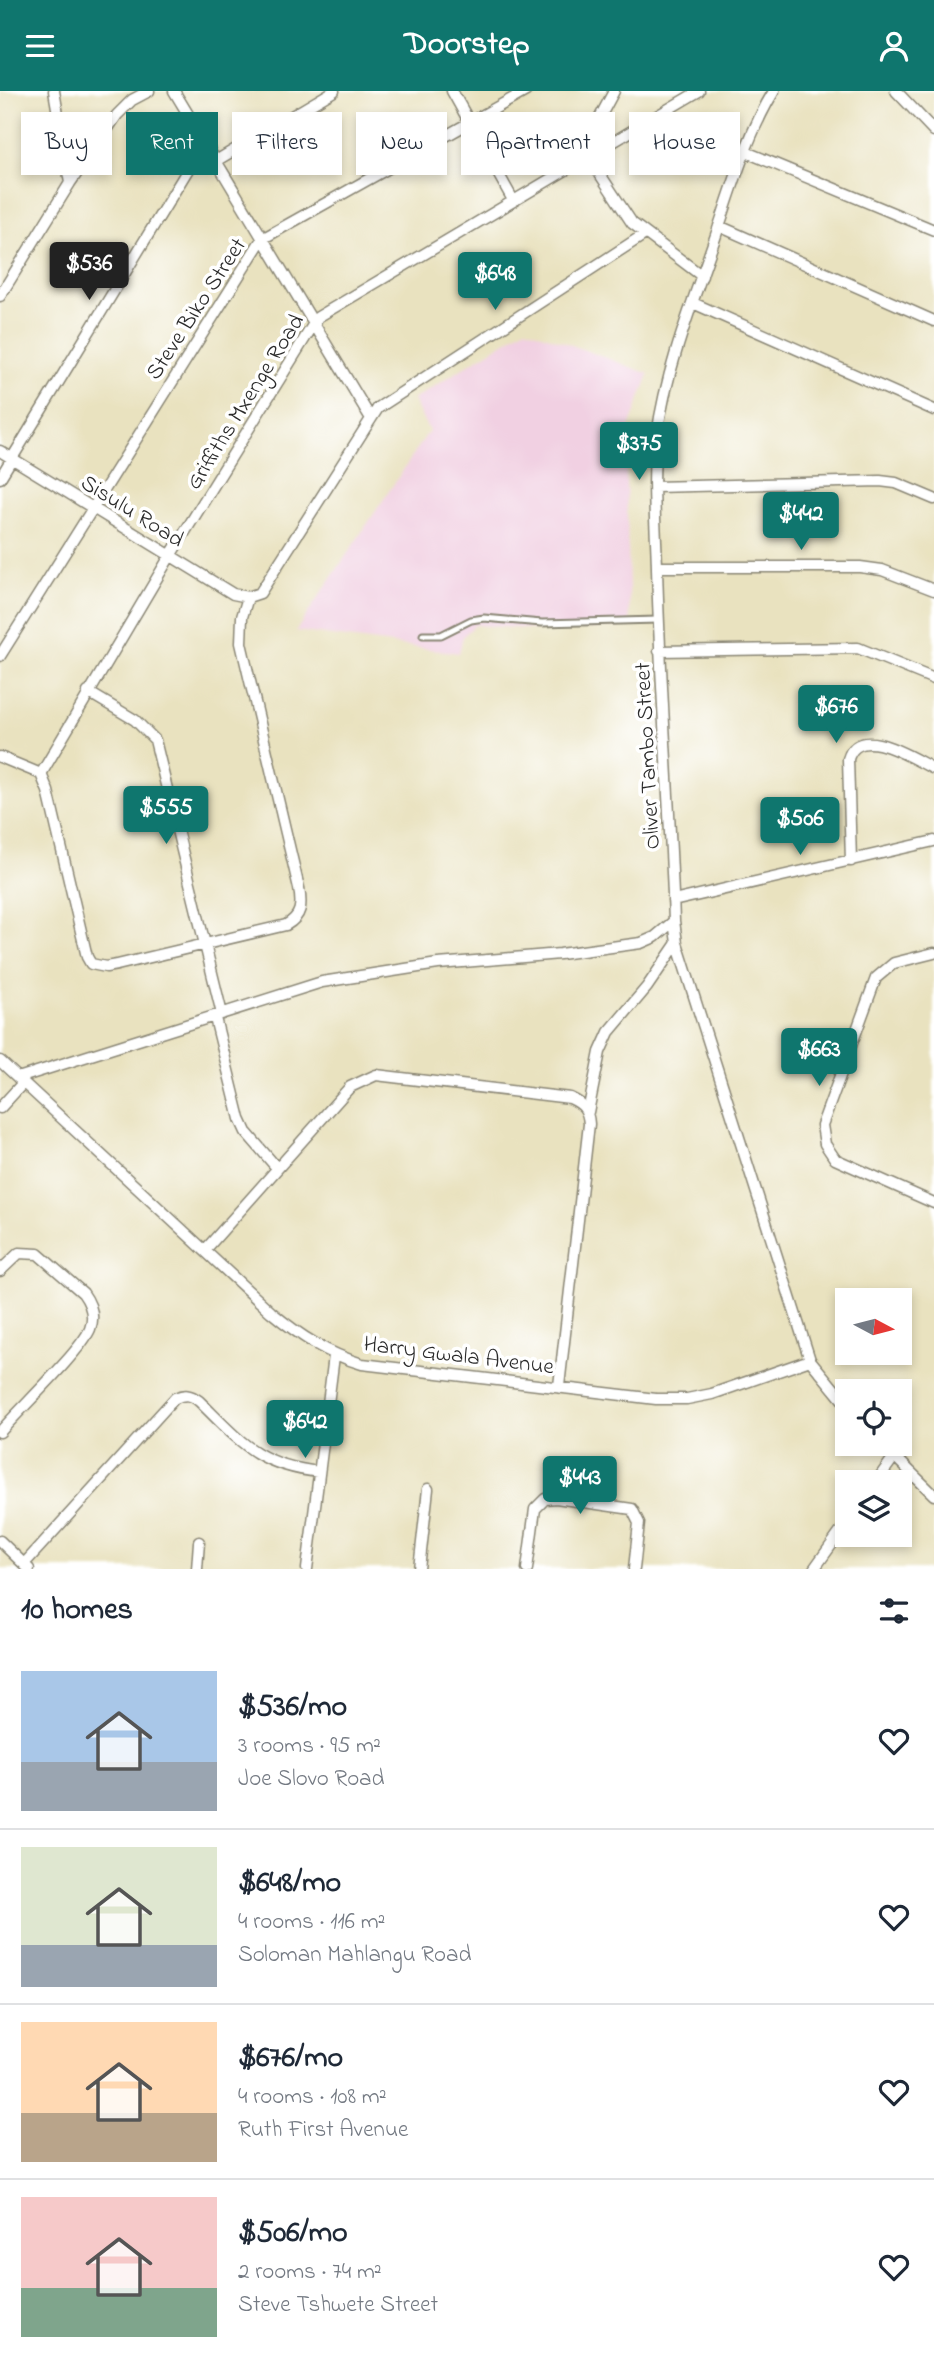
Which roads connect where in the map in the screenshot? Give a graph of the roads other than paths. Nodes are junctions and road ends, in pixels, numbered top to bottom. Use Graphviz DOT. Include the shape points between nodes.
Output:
graph roads {
  1 [pos="54,91"];
  2 [pos="149,91"];
  3 [pos="174,91"];
  4 [pos="334,91"];
  5 [pos="452,91"];
  6 [pos="526,91"];
  7 [pos="614,91"];
  8 [pos="699,91"];
  9 [pos="774,91"];
  10 [pos="896,91"];
  11 [pos="186,112"];
  12 [pos="464,112"];
  13 [pos="488,112"];
  14 [pos="603,112"];
  15 [pos="461,127"];
  16 [pos="934,131"];
  17 [pos="615,140"];
  18 [pos="746,152"];
  19 [pos="218,160"];
  20 [pos="218,168"];
  21 [pos="185,175"];
  22 [pos="499,175"];
  23 [pos="556,175"];
  24 [pos="600,175"];
  25 [pos="70,183"];
  26 [pos="513,200"];
  27 [pos="719,226"];
  28 [pos="934,230"];
  29 [pos="645,235"];
  30 [pos="262,239"];
  31 [pos="702,276"];
  32 [pos="0,296"];
  33 [pos="693,303"];
  34 [pos="934,321"];
  35 [pos="312,325"];
  36 [pos="934,410"];
  37 [pos="370,417"];
  38 [pos="0,451"];
  39 [pos="12,459"];
  40 [pos="0,478"];
  41 [pos="655,487"];
  42 [pos="934,499"];
  43 [pos="91,506"];
  44 [pos="170,556"];
  45 [pos="657,567"];
  46 [pos="934,590"];
  47 [pos="248,597"];
  48 [pos="658,620"];
  49 [pos="423,635"];
  50 [pos="659,651"];
  51 [pos="0,656"];
  52 [pos="934,678"];
  53 [pos="88,692"];
  54 [pos="0,757"];
  55 [pos="934,769"];
  56 [pos="41,774"];
  57 [pos="934,841"];
  58 [pos="851,861"];
  59 [pos="673,901"];
  60 [pos="674,922"];
  61 [pos="206,942"];
  62 [pos="677,943"];
  63 [pos="934,953"];
  64 [pos="218,1016"];
  65 [pos="0,1061"];
  66 [pos="20,1081"];
  67 [pos="0,1108"];
  68 [pos="588,1112"];
  69 [pos="277,1168"];
  70 [pos="934,1203"];
  71 [pos="206,1249"];
  72 [pos="0,1271"];
  73 [pos="334,1356"];
  74 [pos="810,1360"];
  75 [pos="559,1385"];
  76 [pos="835,1390"];
  77 [pos="0,1431"];
  78 [pos="894,1458"];
  79 [pos="885,1470"];
  80 [pos="319,1472"];
  81 [pos="428,1489"];
  82 [pos="934,1495"];
  83 [pos="835,1540"];
  84 [pos="0,1541"];
  85 [pos="200,1542"];
  86 [pos="27,1567"];
  87 [pos="197,1569"];
  88 [pos="307,1569"];
  89 [pos="419,1569"];
  90 [pos="527,1569"];
  91 [pos="634,1569"];
  92 [pos="814,1569"];
  1 -- 25 [label="street"];
  2 -- 25 [label="street" via="117,115"];
  3 -- 11 [label="street"];
  4 -- 19 [label="street"];
  5 -- 12 [label="street"];
  6 -- 13 [label="street, Steve Biko Street"];
  7 -- 14 [label="street"];
  8 -- 17 [label="street, Griffiths Mxenge Road"];
  9 -- 18 [label="street, Oliver Tambo Street"];
  10 -- 16 [label="street"];
  15 -- 30 [label="street, Steve Biko Street"];
  18 -- 27 [label="street, Oliver Tambo Street"];
  18 -- 28 [label="street"];
  20 -- 30 [label="street"];
  21 -- 39 [label="street"];
  22 -- 26 [label="street"];
  23 -- 26 [label="street, Griffiths Mxenge Road"];
  24 -- 29 [label="street"];
  25 -- 32 [label="street"];
  26 -- 35 [label="street, Griffiths Mxenge Road" via="328,308"];
  27 -- 31 [label="street, Oliver Tambo Street"];
  27 -- 34 [label="street"];
  29 -- 31 [label="street"];
  29 -- 37 [label="street" via="388,399"];
  30 -- 35 [label="street"];
  30 -- 43 [label="street, Steve Biko Street"];
  31 -- 33 [label="street, Oliver Tambo Street"];
  33 -- 36 [label="street"];
  33 -- 41 [label="street, Oliver Tambo Street" via="660,417"];
  35 -- 37 [label="street"];
  35 -- 44 [label="street, Griffiths Mxenge Road"];
  37 -- 47 [label="street" via="260,593"];
  38 -- 39 [label="street, Sisulu Road"];
  39 -- 40 [label="street"];
  39 -- 43 [label="street, Sisulu Road"];
  41 -- 42 [label="street" via="880,481"];
  41 -- 45 [label="street, Oliver Tambo Street"];
  43 -- 44 [label="street, Sisulu Road"];
  43 -- 51 [label="street, Steve Biko Street"];
  44 -- 47 [label="street, Sisulu Road" via="233,594"];
  44 -- 53 [label="street, Griffiths Mxenge Road"];
  45 -- 46 [label="street" via="860,567 882,570"];
  45 -- 48 [label="street, Oliver Tambo Street"];
  47 -- 61 [label="street" via="241,643 299,888 300,912 286,925"];
  48 -- 49 [label="lane" via="542,624 484,618 471,619 441,635"];
  48 -- 50 [label="street, Oliver Tambo Street"];
  50 -- 52 [label="street" via="858,648"];
  50 -- 59 [label="street, Oliver Tambo Street"];
  53 -- 56 [label="street, Griffiths Mxenge Road"];
  53 -- 61 [label="street" via="135,720 155,740"];
  54 -- 56 [label="street"];
  55 -- 58 [label="street" via="877,744 853,747 848,759"];
  56 -- 61 [label="street" via="91,964 106,967"];
  57 -- 58 [label="street"];
  58 -- 59 [label="street"];
  59 -- 60 [label="street, Oliver Tambo Street"];
  60 -- 62 [label="street, Oliver Tambo Street"];
  60 -- 64 [label="street" via="641,943 367,974 322,982"];
  61 -- 64 [label="street"];
  62 -- 68 [label="street" via="609,1032 600,1052"];
  62 -- 74 [label="street, Oliver Tambo Street"];
  63 -- 70 [label="street" via="894,963 876,978 822,1125 825,1144 835,1159"];
  64 -- 66 [label="street" via="160,1031"];
  64 -- 69 [label="street" via="240,1119"];
  65 -- 66 [label="street, Harry Gwala Avenue"];
  66 -- 67 [label="street"];
  66 -- 71 [label="street, Harry Gwala Avenue"];
  68 -- 69 [label="street" via="570,1098 376,1075 350,1087"];
  68 -- 75 [label="street"];
  69 -- 71 [label="street"];
  71 -- 73 [label="street, Harry Gwala Avenue" via="302,1338"];
  72 -- 77 [label="street" via="19,1253 38,1254 82,1293 92,1316 84,1339"];
  73 -- 75 [label="street, Harry Gwala Avenue" via="362,1364"];
  73 -- 80 [label="street"];
  74 -- 75 [label="street, Harry Gwala Avenue" via="687,1399"];
  74 -- 76 [label="street, Oliver Tambo Street"];
  78 -- 79 [label="street"];
  78 -- 82 [label="street"];
  80 -- 86 [label="street" via="264,1459 199,1401 183,1395 175,1398"];
  80 -- 88 [label="street"];
  81 -- 89 [label="street"];
  83 -- 92 [label="street"];
  84 -- 86 [label="street"];
  85 -- 87 [label="street"];
  90 -- 91 [label="street" via="535,1510 545,1499 632,1509 639,1523"];
}
